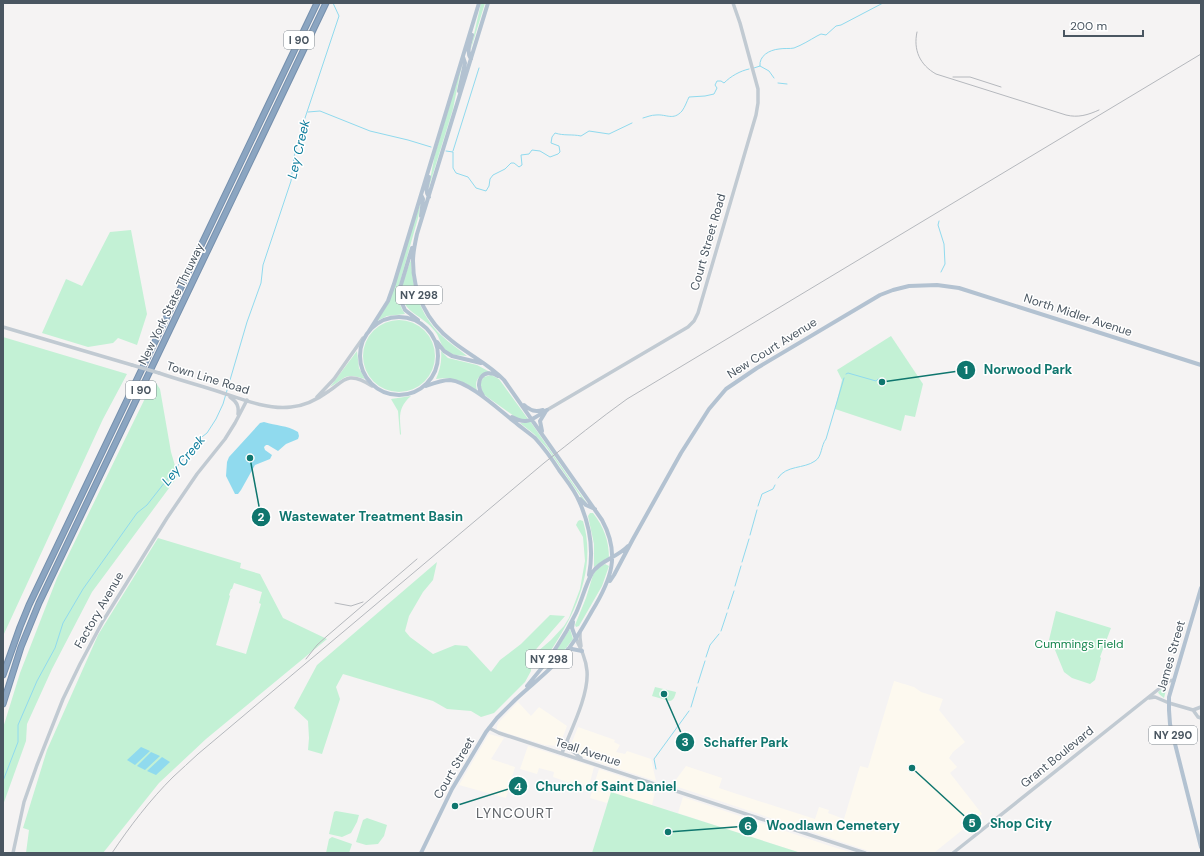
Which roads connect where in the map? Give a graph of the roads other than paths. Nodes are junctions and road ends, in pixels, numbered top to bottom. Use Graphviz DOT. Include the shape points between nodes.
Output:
graph roads {
  1 [pos="317,3"];
  2 [pos="326,3"];
  3 [pos="479,3"];
  4 [pos="488,3"];
  5 [pos="733,3"];
  6 [pos="476,15"];
  7 [pos="463,57"];
  8 [pos="471,59"];
  9 [pos="458,103"];
  10 [pos="431,162"];
  11 [pos="421,195"];
  12 [pos="429,197"];
  13 [pos="420,224"];
  14 [pos="417,234"];
  15 [pos="949,286"];
  16 [pos="421,323"];
  17 [pos="3,327"];
  18 [pos="369,331"];
  19 [pos="364,338"];
  20 [pos="435,340"];
  21 [pos="487,365"];
  22 [pos="1201,365"];
  23 [pos="504,380"];
  24 [pos="372,386"];
  25 [pos="426,386"];
  26 [pos="231,396"];
  27 [pos="484,398"];
  28 [pos="315,399"];
  29 [pos="246,400"];
  30 [pos="520,402"];
  31 [pos="547,410"];
  32 [pos="504,413"];
  33 [pos="238,417"];
  34 [pos="531,419"];
  35 [pos="544,436"];
  36 [pos="577,496"];
  37 [pos="595,509"];
  38 [pos="633,539"];
  39 [pos="612,545"];
  40 [pos="624,550"];
  41 [pos="612,558"];
  42 [pos="588,584"];
  43 [pos="606,586"];
  44 [pos="1201,588"];
  45 [pos="576,613"];
  46 [pos="572,628"];
  47 [pos="581,630"];
  48 [pos="576,639"];
  49 [pos="568,650"];
  50 [pos="582,651"];
  51 [pos="3,675"];
  52 [pos="1172,680"];
  53 [pos="1156,691"];
  54 [pos="1147,698"];
  55 [pos="1160,698"];
  56 [pos="515,700"];
  57 [pos="1169,703"];
  58 [pos="3,704"];
  59 [pos="1201,707"];
  60 [pos="1193,710"];
  61 [pos="1201,718"];
  62 [pos="489,728"];
  63 [pos="567,741"];
  64 [pos="562,753"];
  65 [pos="584,760"];
  66 [pos="1201,847"];
  67 [pos="13,853"];
  68 [pos="421,853"];
  69 [pos="865,853"];
  70 [pos="953,853"];
  1 -- 51 [label="highway, New York State Thruway / I 90" via="29,605"];
  2 -- 58 [label="highway, New York State Thruway / I 90" via="45,590"];
  3 -- 6 [label="main road, NY 298"];
  4 -- 8 [label="main road, NY 298"];
  5 -- 31 [label="street, Court Street Road" via="756,83 758,103 698,313 688,327"];
  6 -- 7 [label="main road, NY 298"];
  6 -- 8 [label="main road" via="468,53"];
  7 -- 9 [label="main road"];
  7 -- 10 [label="main road, NY 298"];
  8 -- 9 [label="main road, NY 298"];
  9 -- 12 [label="main road, NY 298"];
  10 -- 11 [label="main road, NY 298"];
  10 -- 12 [label="main road" via="426,191"];
  11 -- 13 [label="main road" via="423,199"];
  11 -- 18 [label="main road, NY 298" via="388,301"];
  12 -- 13 [label="main road, NY 298"];
  13 -- 14 [label="main road, NY 298"];
  14 -- 16 [label="main road, NY 298" via="399,295 405,310"];
  14 -- 21 [label="main road, NY 298" via="413,259 414,275 426,311 444,335"];
  15 -- 22 [label="main road, North Midler Avenue"];
  15 -- 38 [label="main road, New Court Avenue" via="909,286 880,295 732,385 703,418"];
  16 -- 18 [label="main road" via="404,317 391,318"];
  16 -- 20 [label="main road"];
  17 -- 26 [label="street, Town Line Road, bridge"];
  18 -- 19 [label="main road, NY 298"];
  19 -- 24 [label="main road, NY 298" via="360,360 363,372"];
  19 -- 28 [label="street, Town Line Road" via="334,379"];
  20 -- 21 [label="main road, NY 298" via="452,356"];
  20 -- 25 [label="main road" via="439,354 438,366"];
  21 -- 23 [label="main road, NY 298"];
  23 -- 27 [label="main road" via="491,373 483,376 478,386"];
  23 -- 30 [label="main road, NY 298"];
  24 -- 25 [label="main road, NY 298" via="398,396 420,391"];
  24 -- 28 [label="street, Town Line Road" via="361,380 349,378"];
  25 -- 27 [label="main road, NY 298" via="441,381 455,381"];
  26 -- 29 [label="street, Town Line Road"];
  26 -- 33 [label="street" via="238,404"];
  27 -- 32 [label="main road, NY 298"];
  28 -- 29 [label="street, Town Line Road" via="298,406 278,408"];
  29 -- 33 [label="street, Factory Avenue"];
  30 -- 31 [label="main road" via="532,411"];
  30 -- 34 [label="main road, NY 298"];
  31 -- 34 [label="main road"];
  31 -- 35 [label="main road" via="540,421"];
  32 -- 34 [label="main road" via="520,421"];
  32 -- 36 [label="main road, NY 298" via="544,448"];
  33 -- 67 [label="street, Factory Avenue" via="166,518 80,664 37,765 24,802"];
  34 -- 35 [label="main road, NY 298"];
  35 -- 37 [label="main road, NY 298"];
  36 -- 37 [label="main road" via="586,505"];
  36 -- 42 [label="main road, NY 298" via="588,525 592,547"];
  37 -- 39 [label="main road, NY 298" via="606,527"];
  38 -- 40 [label="main road, New Court Avenue"];
  38 -- 43 [label="main road, New Court Avenue"];
  39 -- 40 [label="main road" via="618,550"];
  39 -- 41 [label="main road, NY 298"];
  40 -- 41 [label="main road, New Court Avenue"];
  41 -- 42 [label="main road, New Court Avenue" via="595,569"];
  41 -- 43 [label="main road, Court Street / NY 298" via="611,573"];
  42 -- 45 [label="main road, Court Street / NY 298"];
  43 -- 47 [label="main road, Court Street / NY 298"];
  44 -- 52 [label="main road, James Street / NY 290"];
  45 -- 46 [label="main road"];
  45 -- 56 [label="main road, Court Street / NY 298" via="552,654"];
  46 -- 47 [label="main road" via="575,631"];
  46 -- 48 [label="main road"];
  47 -- 48 [label="main road, Court Street / NY 298"];
  47 -- 50 [label="street"];
  48 -- 49 [label="main road, Court Street / NY 298"];
  48 -- 50 [label="street"];
  49 -- 50 [label="main road"];
  49 -- 56 [label="main road, Court Street / NY 298"];
  50 -- 63 [label="street" via="587,671 585,696"];
  52 -- 53 [label="street, Grant Boulevard"];
  52 -- 57 [label="main road, James Street / NY 290"];
  53 -- 54 [label="street, Grant Boulevard"];
  53 -- 55 [label="street"];
  54 -- 55 [label="street"];
  54 -- 70 [label="street, Grant Boulevard"];
  55 -- 57 [label="street"];
  56 -- 62 [label="main road, Court Street / NY 298"];
  57 -- 60 [label="street"];
  57 -- 66 [label="main road, James Street / NY 290" via="1170,724"];
  59 -- 60 [label="street"];
  60 -- 61 [label="street"];
  62 -- 64 [label="street, Teall Avenue"];
  62 -- 68 [label="main road, Court Street / NY 298" via="449,794"];
  63 -- 64 [label="street"];
  63 -- 65 [label="street" via="571,750"];
  64 -- 65 [label="street, Teall Avenue"];
  65 -- 69 [label="street, Teall Avenue"];
}
